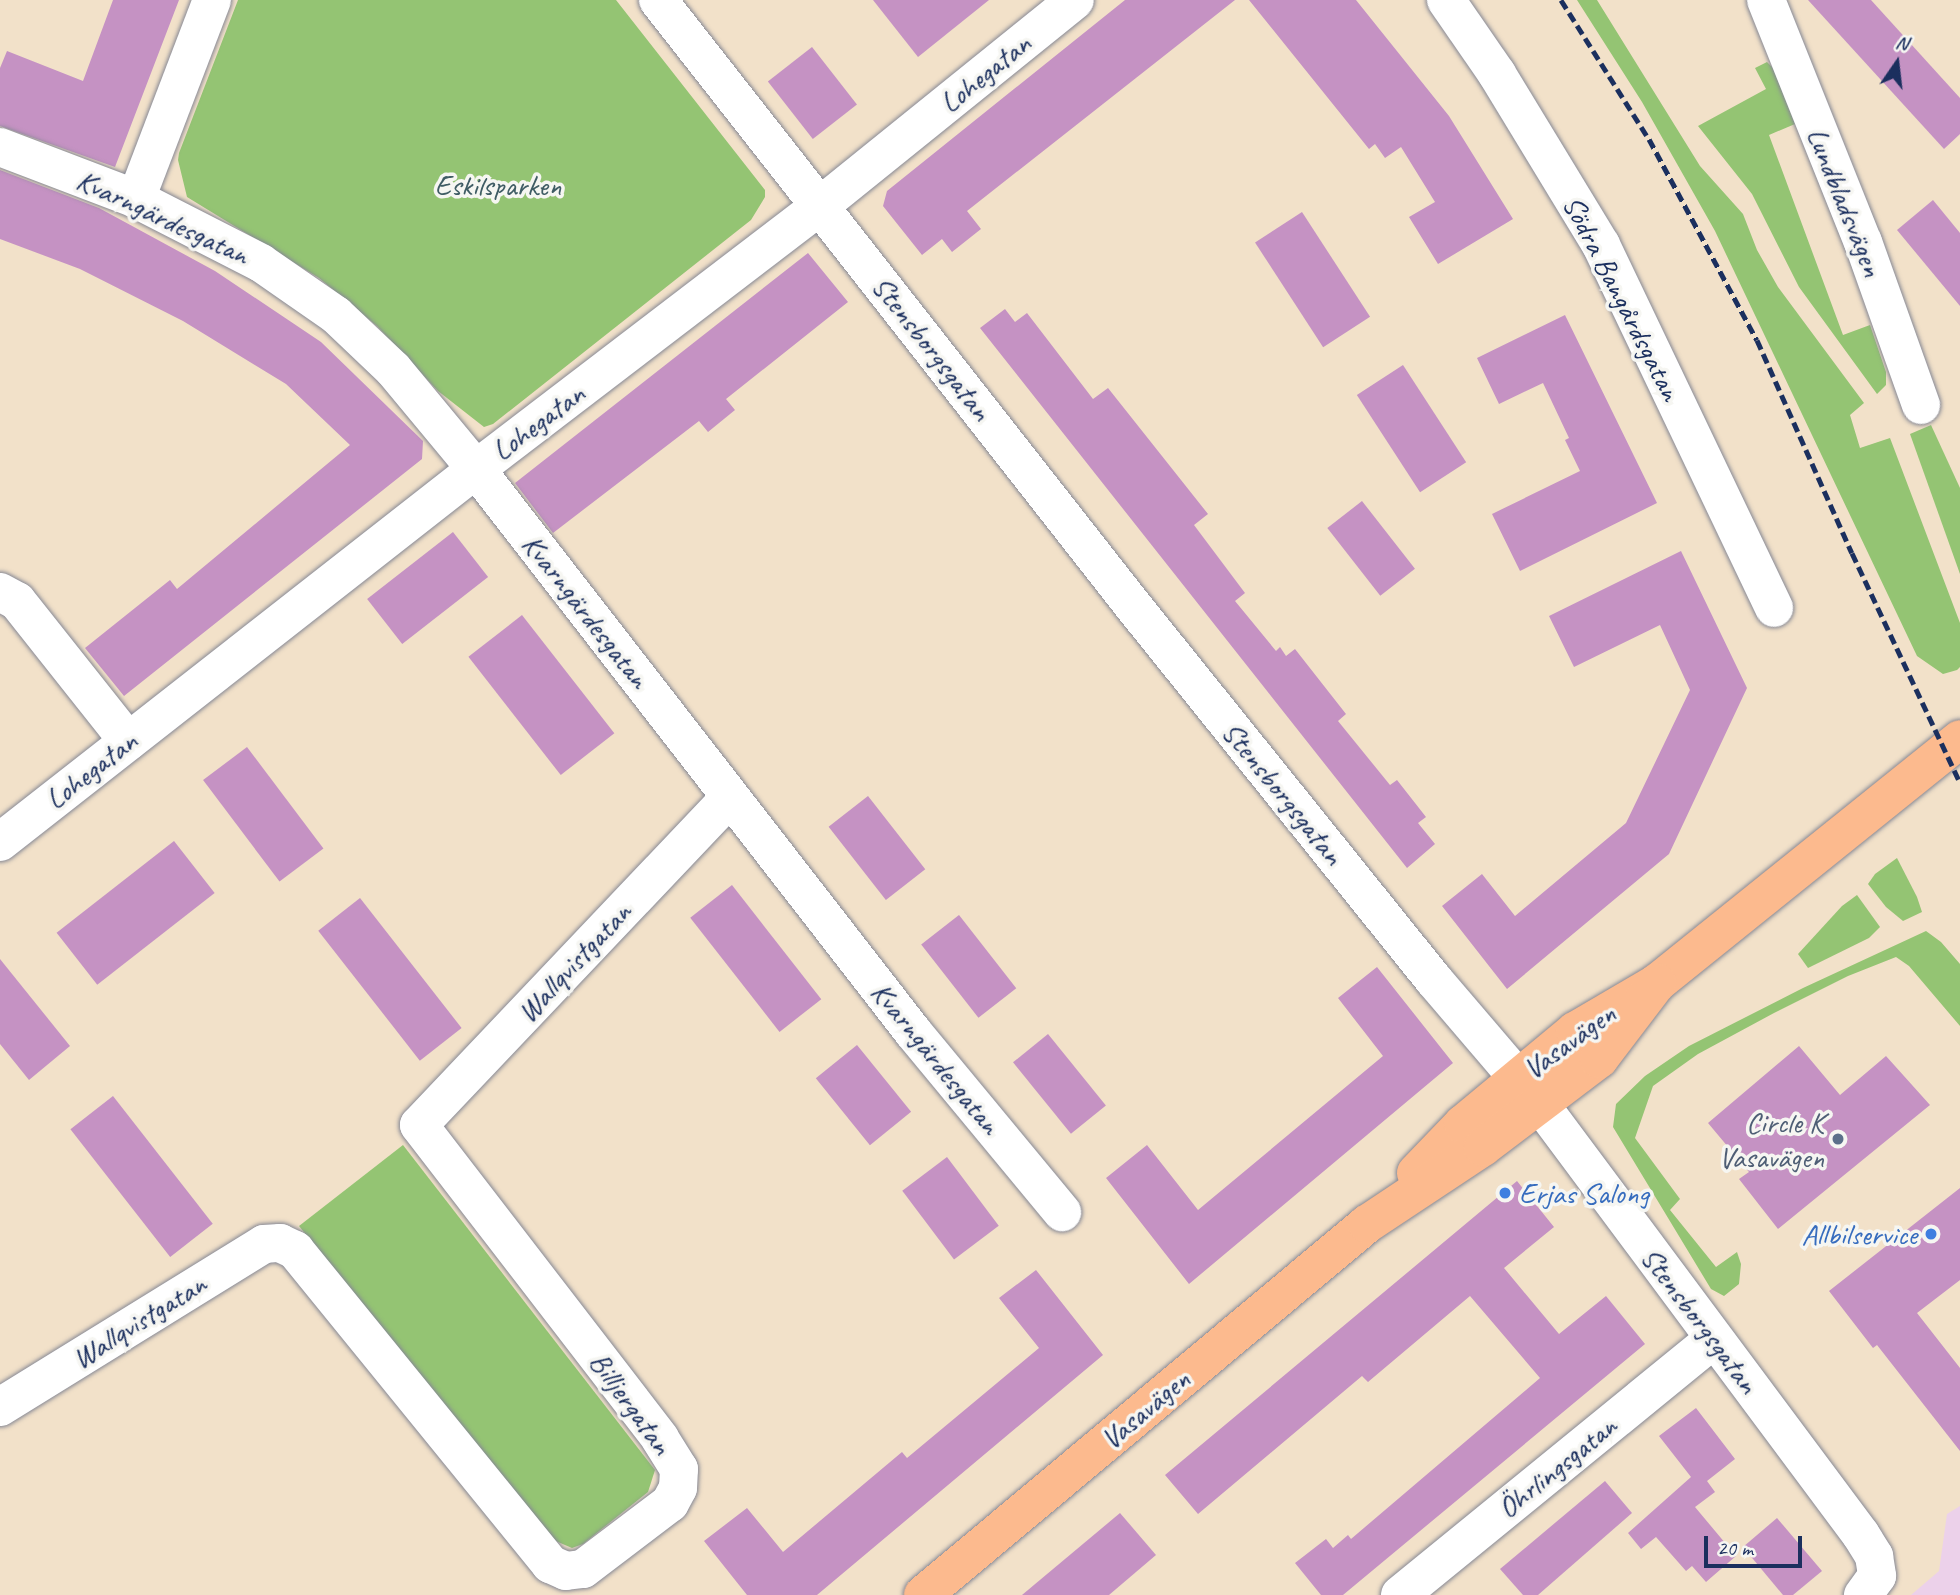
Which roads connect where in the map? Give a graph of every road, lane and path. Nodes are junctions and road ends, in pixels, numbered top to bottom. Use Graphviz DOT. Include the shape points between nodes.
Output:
graph roads {
  1 [pos="212,0"];
  2 [pos="658,0"];
  3 [pos="1075,0"];
  4 [pos="1446,0"];
  5 [pos="1766,0"];
  6 [pos="0,147"];
  7 [pos="136,199"];
  8 [pos="821,205"];
  9 [pos="1921,405"];
  10 [pos="476,469"];
  11 [pos="0,592"];
  12 [pos="1773,608"];
  13 [pos="1960,739"];
  14 [pos="128,741"];
  15 [pos="730,797"];
  16 [pos="0,842"];
  17 [pos="1529,1091"];
  18 [pos="421,1127"];
  19 [pos="1062,1212"];
  20 [pos="280,1243"];
  21 [pos="1714,1339"];
  22 [pos="0,1407"];
  23 [pos="923,1595"];
  24 [pos="1400,1595"];
  25 [pos="1863,1595"];
  1 -- 7 [label="street"];
  2 -- 8 [label="street, Stensborgsgatan"];
  3 -- 8 [label="street, Lohegatan"];
  4 -- 12 [label="street, Södra Bangårdsgatan" via="1497,74 1601,246"];
  5 -- 9 [label="street, Lundbladsvägen" via="1863,242"];
  6 -- 7 [label="street, Kvarngärdesgatan"];
  7 -- 10 [label="street, Kvarngärdesgatan" via="261,263 336,315 393,369"];
  8 -- 10 [label="street, Lohegatan"];
  8 -- 17 [label="street, Stensborgsgatan" via="1134,607"];
  10 -- 14 [label="street, Lohegatan"];
  10 -- 15 [label="street, Kvarngärdesgatan"];
  11 -- 14 [label="street" via="17,601"];
  13 -- 17 [label="main road, Vasavägen" via="1657,983 1575,1031"];
  14 -- 16 [label="street, Lohegatan"];
  15 -- 18 [label="street, Wallqvistgatan"];
  15 -- 19 [label="street, Kvarngärdesgatan" via="913,1032"];
  17 -- 21 [label="street, Stensborgsgatan"];
  17 -- 23 [label="main road, Vasavägen" via="1463,1124 1367,1224"];
  18 -- 20 [label="street, Billjergatan" via="660,1438 679,1469 678,1488 670,1503 583,1569 566,1571 550,1564 295,1250"];
  20 -- 22 [label="street, Wallqvistgatan" via="264,1244"];
  21 -- 24 [label="street, Öhrlingsgatan"];
  21 -- 25 [label="street, Stensborgsgatan" via="1874,1556 1877,1576"];
}
